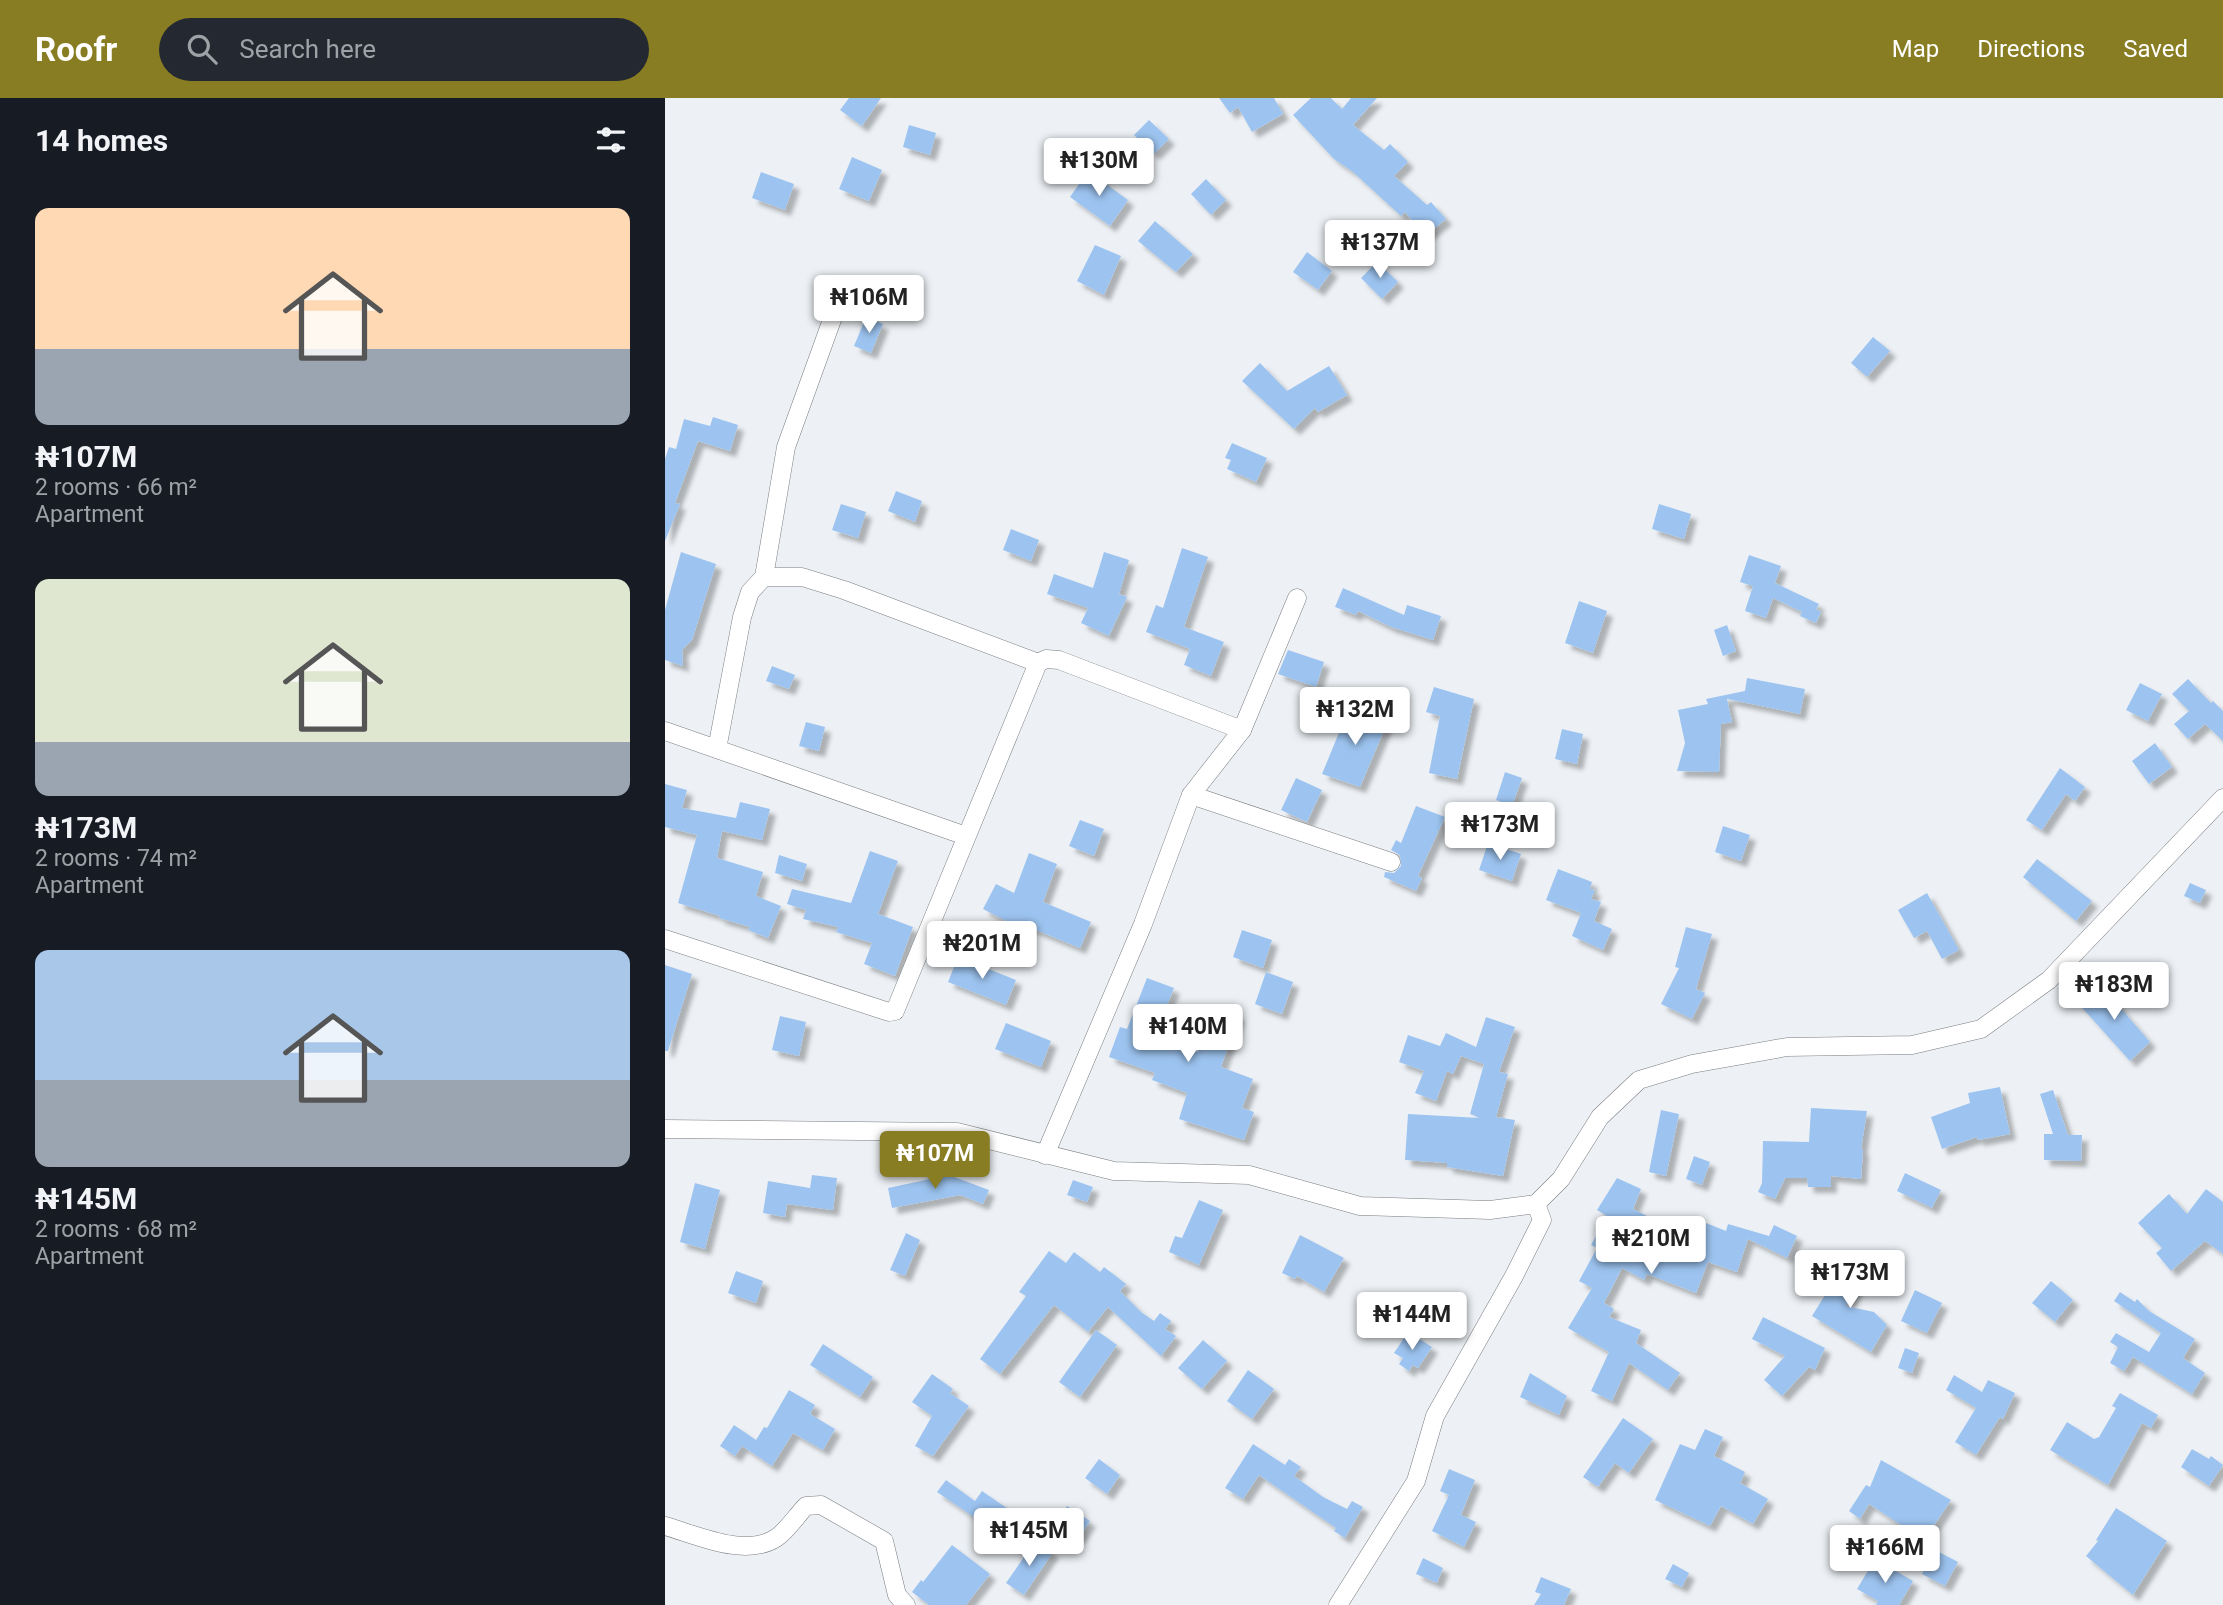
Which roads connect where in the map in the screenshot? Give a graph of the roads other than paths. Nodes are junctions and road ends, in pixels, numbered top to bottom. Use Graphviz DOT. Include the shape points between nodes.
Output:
graph roads {
  1 [pos="833,317"];
  2 [pos="764,577"];
  3 [pos="1297,598"];
  4 [pos="1038,663"];
  5 [pos="1242,730"];
  6 [pos="665,731"];
  7 [pos="716,749"];
  8 [pos="1191,794"];
  9 [pos="2223,798"];
  10 [pos="966,836"];
  11 [pos="1391,862"];
  12 [pos="665,939"];
  13 [pos="665,1129"];
  14 [pos="1045,1155"];
  15 [pos="1536,1204"];
  16 [pos="665,1526"];
  17 [pos="906,1605"];
  18 [pos="1338,1605"];
  1 -- 2 [label="street" via="786,447"];
  2 -- 4 [label="street" via="802,577 844,590"];
  2 -- 7 [label="street" via="750,592 742,617"];
  3 -- 5 [label="street"];
  4 -- 5 [label="street" via="1059,660"];
  4 -- 10 [label="street"];
  5 -- 8 [label="street"];
  6 -- 7 [label="street"];
  7 -- 10 [label="street"];
  8 -- 11 [label="street"];
  8 -- 14 [label="street" via="1143,924"];
  9 -- 15 [label="street" via="2049,980 1982,1029 1912,1045 1787,1046 1692,1064 1639,1080 1600,1117 1561,1179"];
  10 -- 12 [label="street" via="895,1011 889,1013"];
  13 -- 14 [label="street" via="957,1132"];
  14 -- 15 [label="street" via="1114,1171 1249,1175 1360,1206 1490,1210"];
  15 -- 18 [label="street" via="1542,1220 1435,1416 1416,1481"];
  16 -- 17 [label="street" via="739,1546 755,1545 776,1538 806,1506 821,1505 884,1541 897,1595"];
}
